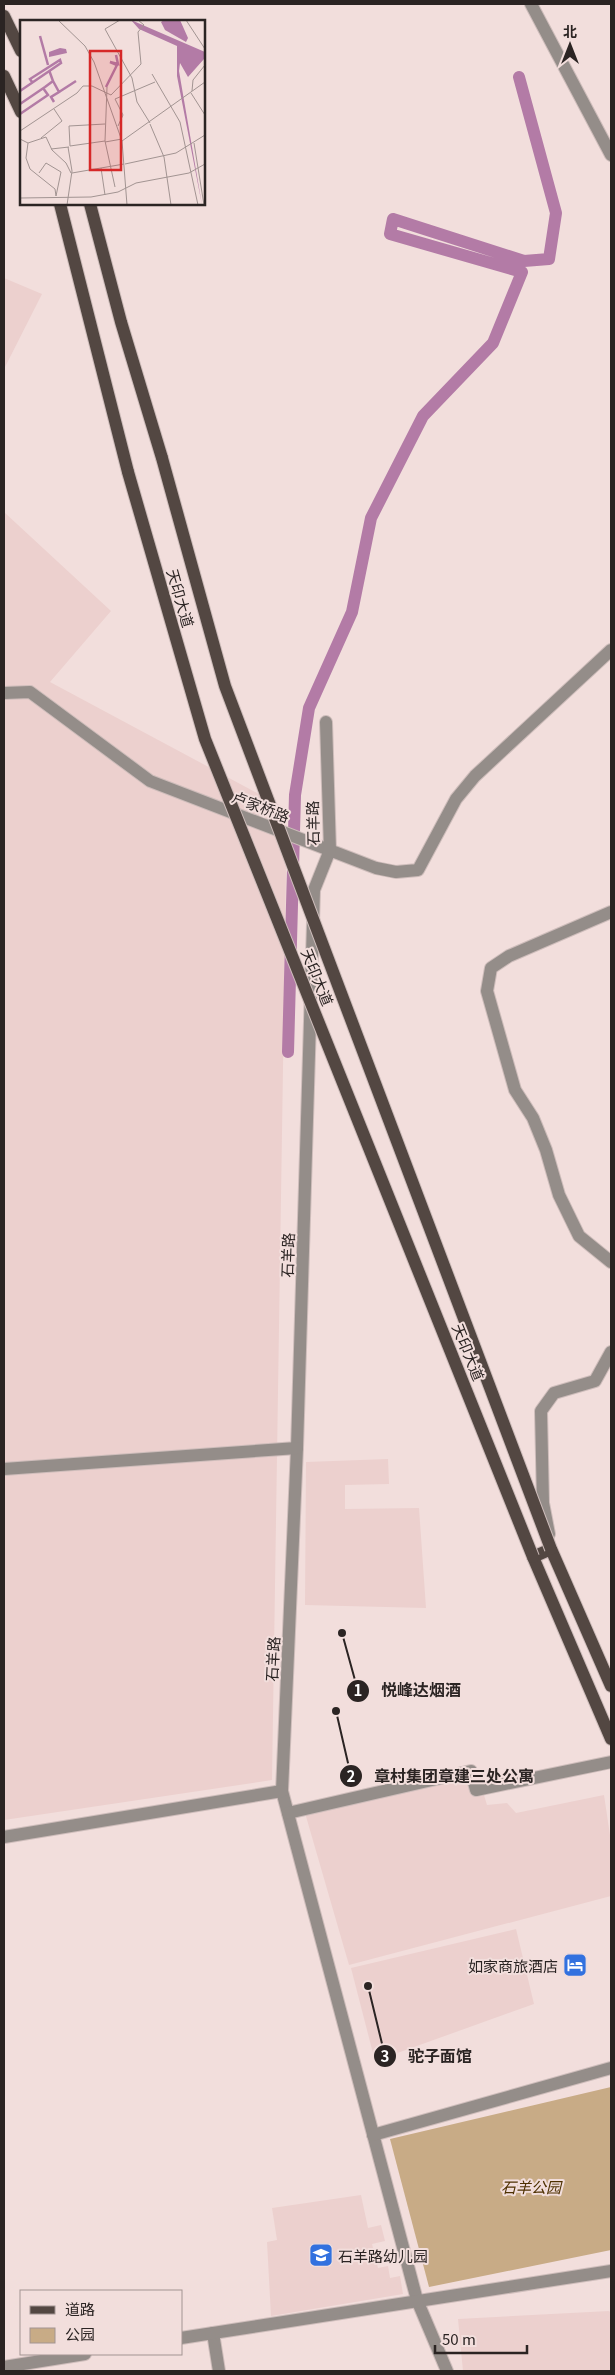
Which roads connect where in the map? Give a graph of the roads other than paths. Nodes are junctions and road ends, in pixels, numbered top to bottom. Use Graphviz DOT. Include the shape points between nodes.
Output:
graph roads {
  1 [pos="532,4"];
  2 [pos="4,16"];
  3 [pos="20,49"];
  4 [pos="4,76"];
  5 [pos="20,110"];
  6 [pos="611,155"];
  7 [pos="60,205"];
  8 [pos="90,205"];
  9 [pos="611,650"];
  10 [pos="4,693"];
  11 [pos="326,722"];
  12 [pos="330,850"];
  13 [pos="611,912"];
  14 [pos="611,1262"];
  15 [pos="611,1352"];
  16 [pos="297,1448"];
  17 [pos="4,1469"];
  18 [pos="551,1549"];
  19 [pos="533,1557"];
  20 [pos="611,1686"];
  21 [pos="611,1739"];
  22 [pos="611,1762"];
  23 [pos="282,1791"];
  24 [pos="288,1814"];
  25 [pos="4,1837"];
  26 [pos="611,2068"];
  27 [pos="373,2135"];
  28 [pos="611,2271"];
  29 [pos="417,2300"];
  30 [pos="213,2333"];
  31 [pos="182,2338"];
  32 [pos="79,2355"];
  33 [pos="4,2367"];
  34 [pos="219,2371"];
  35 [pos="447,2371"];
  1 -- 6 [label="street"];
  2 -- 3 [label="main road"];
  4 -- 5 [label="main road"];
  7 -- 19 [label="main road, 天印大道, bridge" via="128,472 204,739"];
  8 -- 18 [label="main road, 天印大道, bridge" via="225,686"];
  9 -- 12 [label="street, 卢家桥路" via="475,776 456,799 418,870 396,872 376,868"];
  10 -- 12 [label="street, 卢家桥路" via="30,692 150,781"];
  11 -- 12 [label="street, 石羊路"];
  12 -- 16 [label="street, 石羊路" via="314,890"];
  13 -- 14 [label="street" via="509,956 491,968 487,991 515,1090 533,1118 559,1195 579,1236"];
  15 -- 18 [label="street" via="595,1381 554,1393 541,1411 543,1504"];
  16 -- 17 [label="street"];
  16 -- 23 [label="street, 石羊路"];
  18 -- 19 [label="main road"];
  18 -- 20 [label="main road, 天印大道"];
  19 -- 21 [label="main road, 天印大道"];
  22 -- 24 [label="street" via="476,1790 471,1771"];
  23 -- 24 [label="street, 石羊路"];
  23 -- 25 [label="street"];
  24 -- 27 [label="street, 石羊路"];
  26 -- 27 [label="street"];
  27 -- 29 [label="street, 石羊路"];
  28 -- 29 [label="street"];
  29 -- 30 [label="street"];
  29 -- 35 [label="street, 石羊路"];
  30 -- 31 [label="street"];
  30 -- 34 [label="street"];
  32 -- 33 [label="street"];
}
